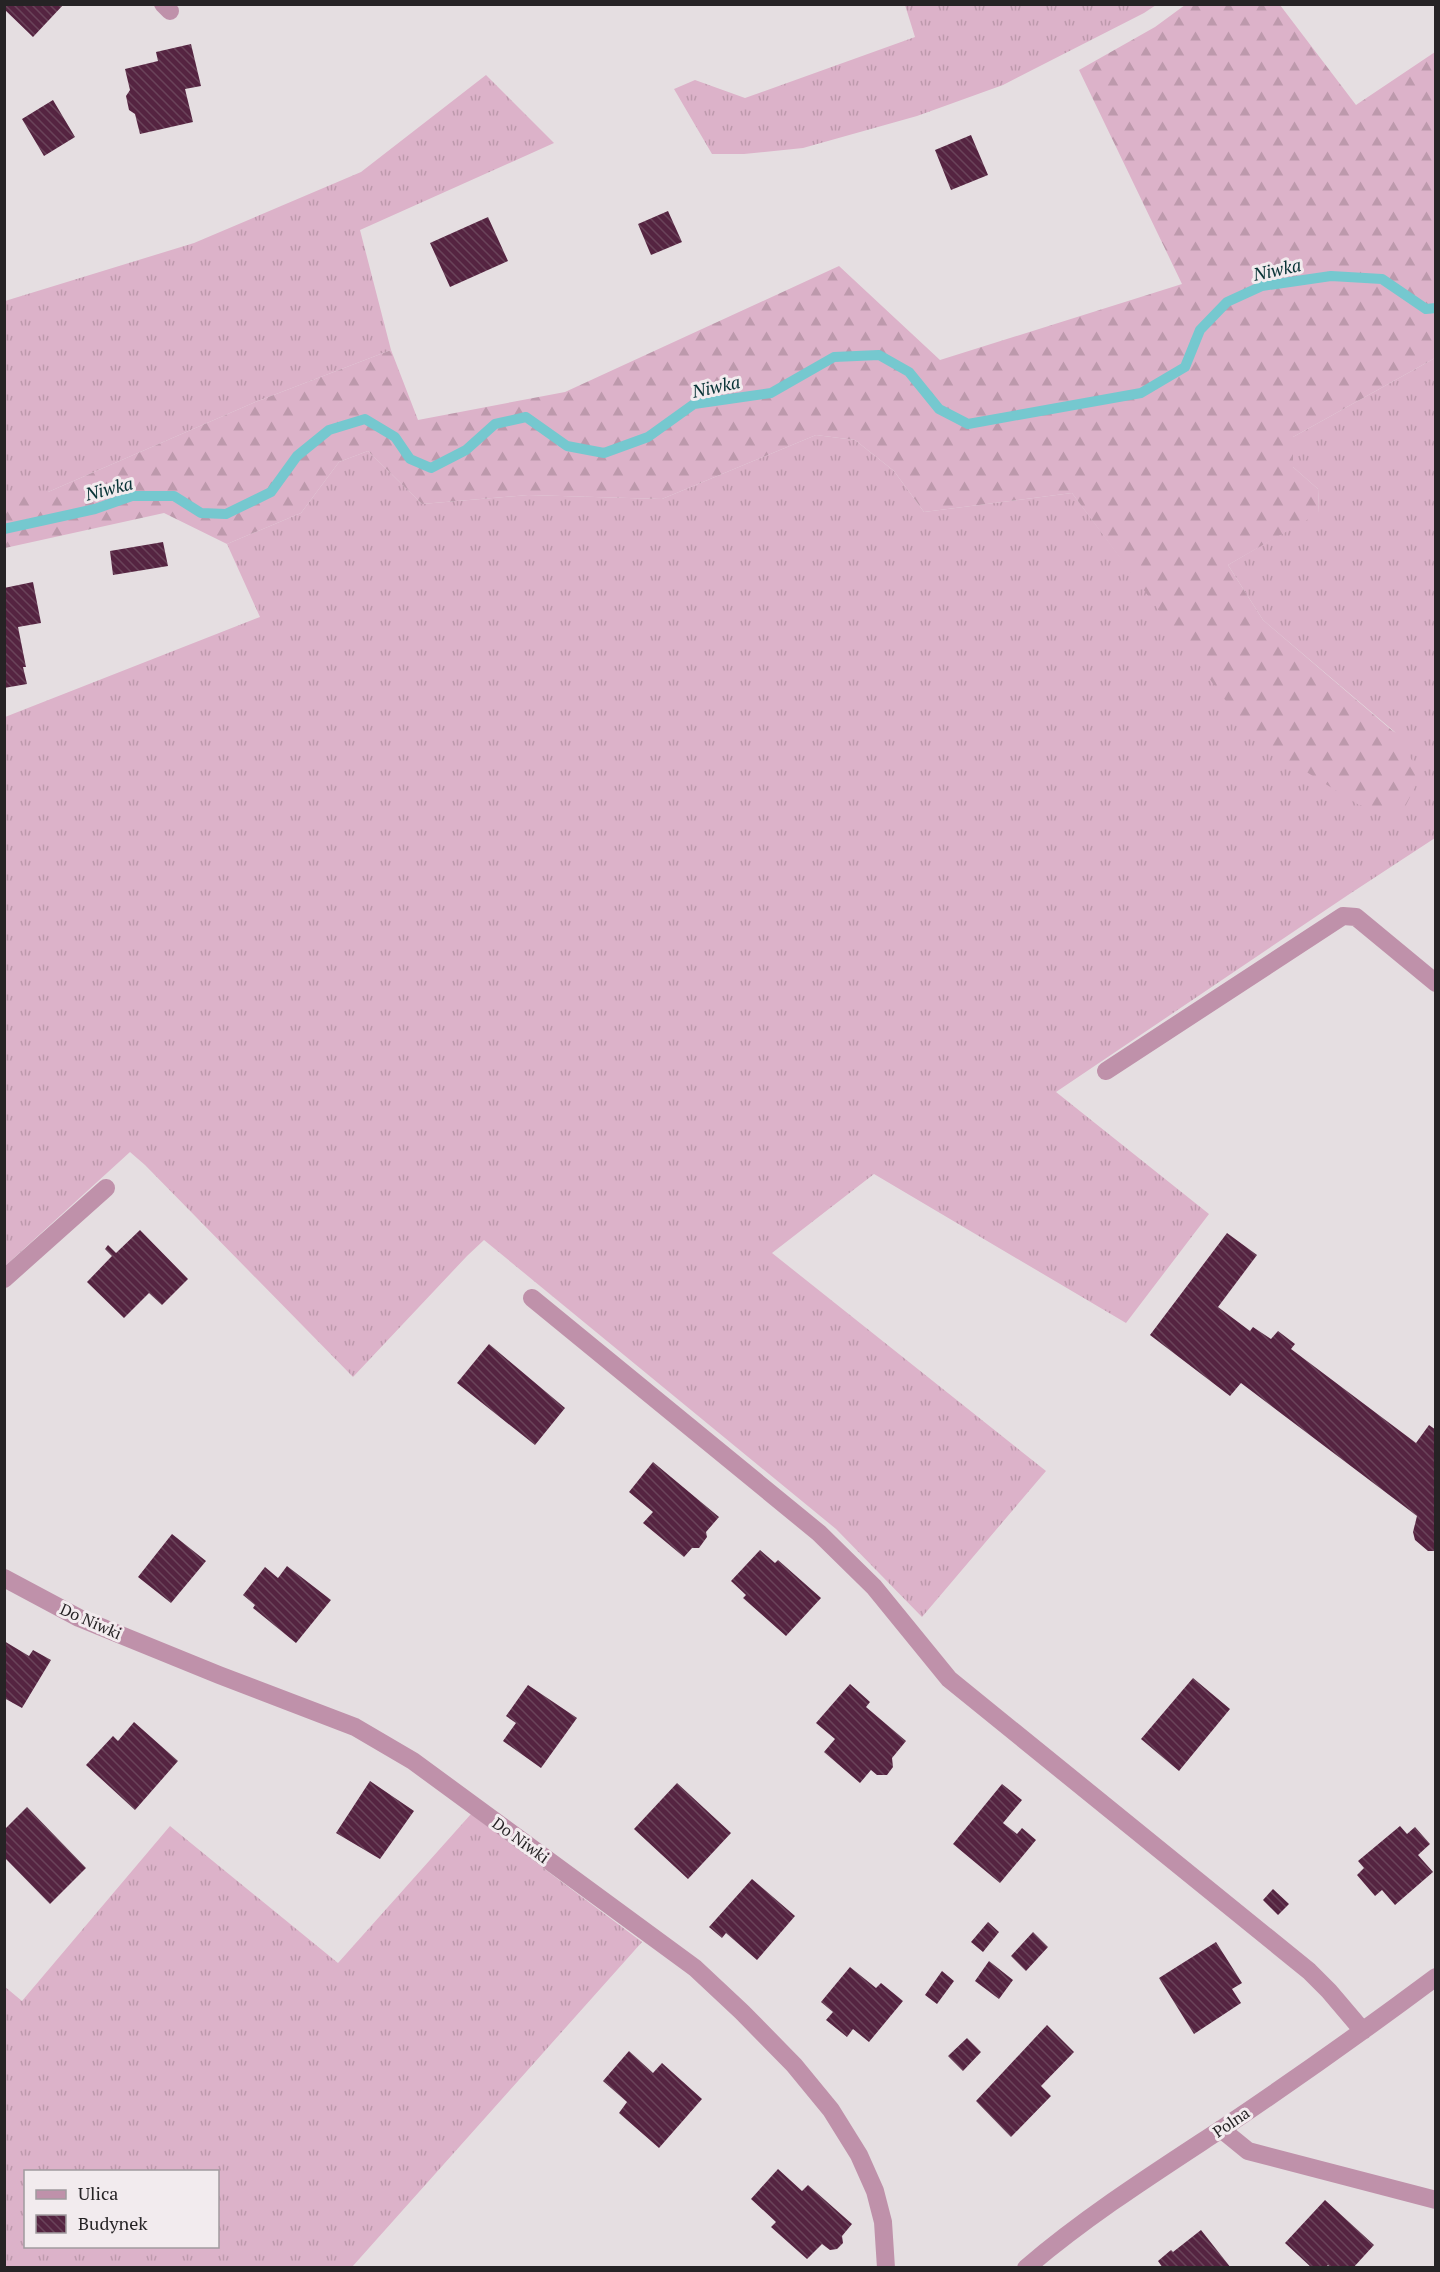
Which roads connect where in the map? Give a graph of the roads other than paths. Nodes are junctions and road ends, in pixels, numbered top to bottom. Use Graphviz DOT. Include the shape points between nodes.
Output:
graph roads {
  1 [pos="1436,983"];
  2 [pos="1106,1071"];
  3 [pos="105,1188"];
  4 [pos="4,1279"];
  5 [pos="532,1298"];
  6 [pos="4,1578"];
  7 [pos="1436,1977"];
  8 [pos="1363,2031"];
  9 [pos="1221,2129"];
  10 [pos="1436,2200"];
  11 [pos="886,2268"];
  12 [pos="1026,2268"];
  1 -- 2 [label="street" via="1356,917 1343,916"];
  3 -- 4 [label="street"];
  5 -- 8 [label="street" via="819,1533 874,1587 949,1679 1309,1971"];
  6 -- 11 [label="street, Do Niwki" via="80,1618 355,1727 413,1761 695,1968 787,2057 831,2110 859,2155 875,2191 883,2222"];
  7 -- 8 [label="street, Polna"];
  8 -- 9 [label="street, Polna"];
  9 -- 10 [label="street" via="1248,2151"];
  9 -- 12 [label="street, Polna" via="1119,2196"];
}
